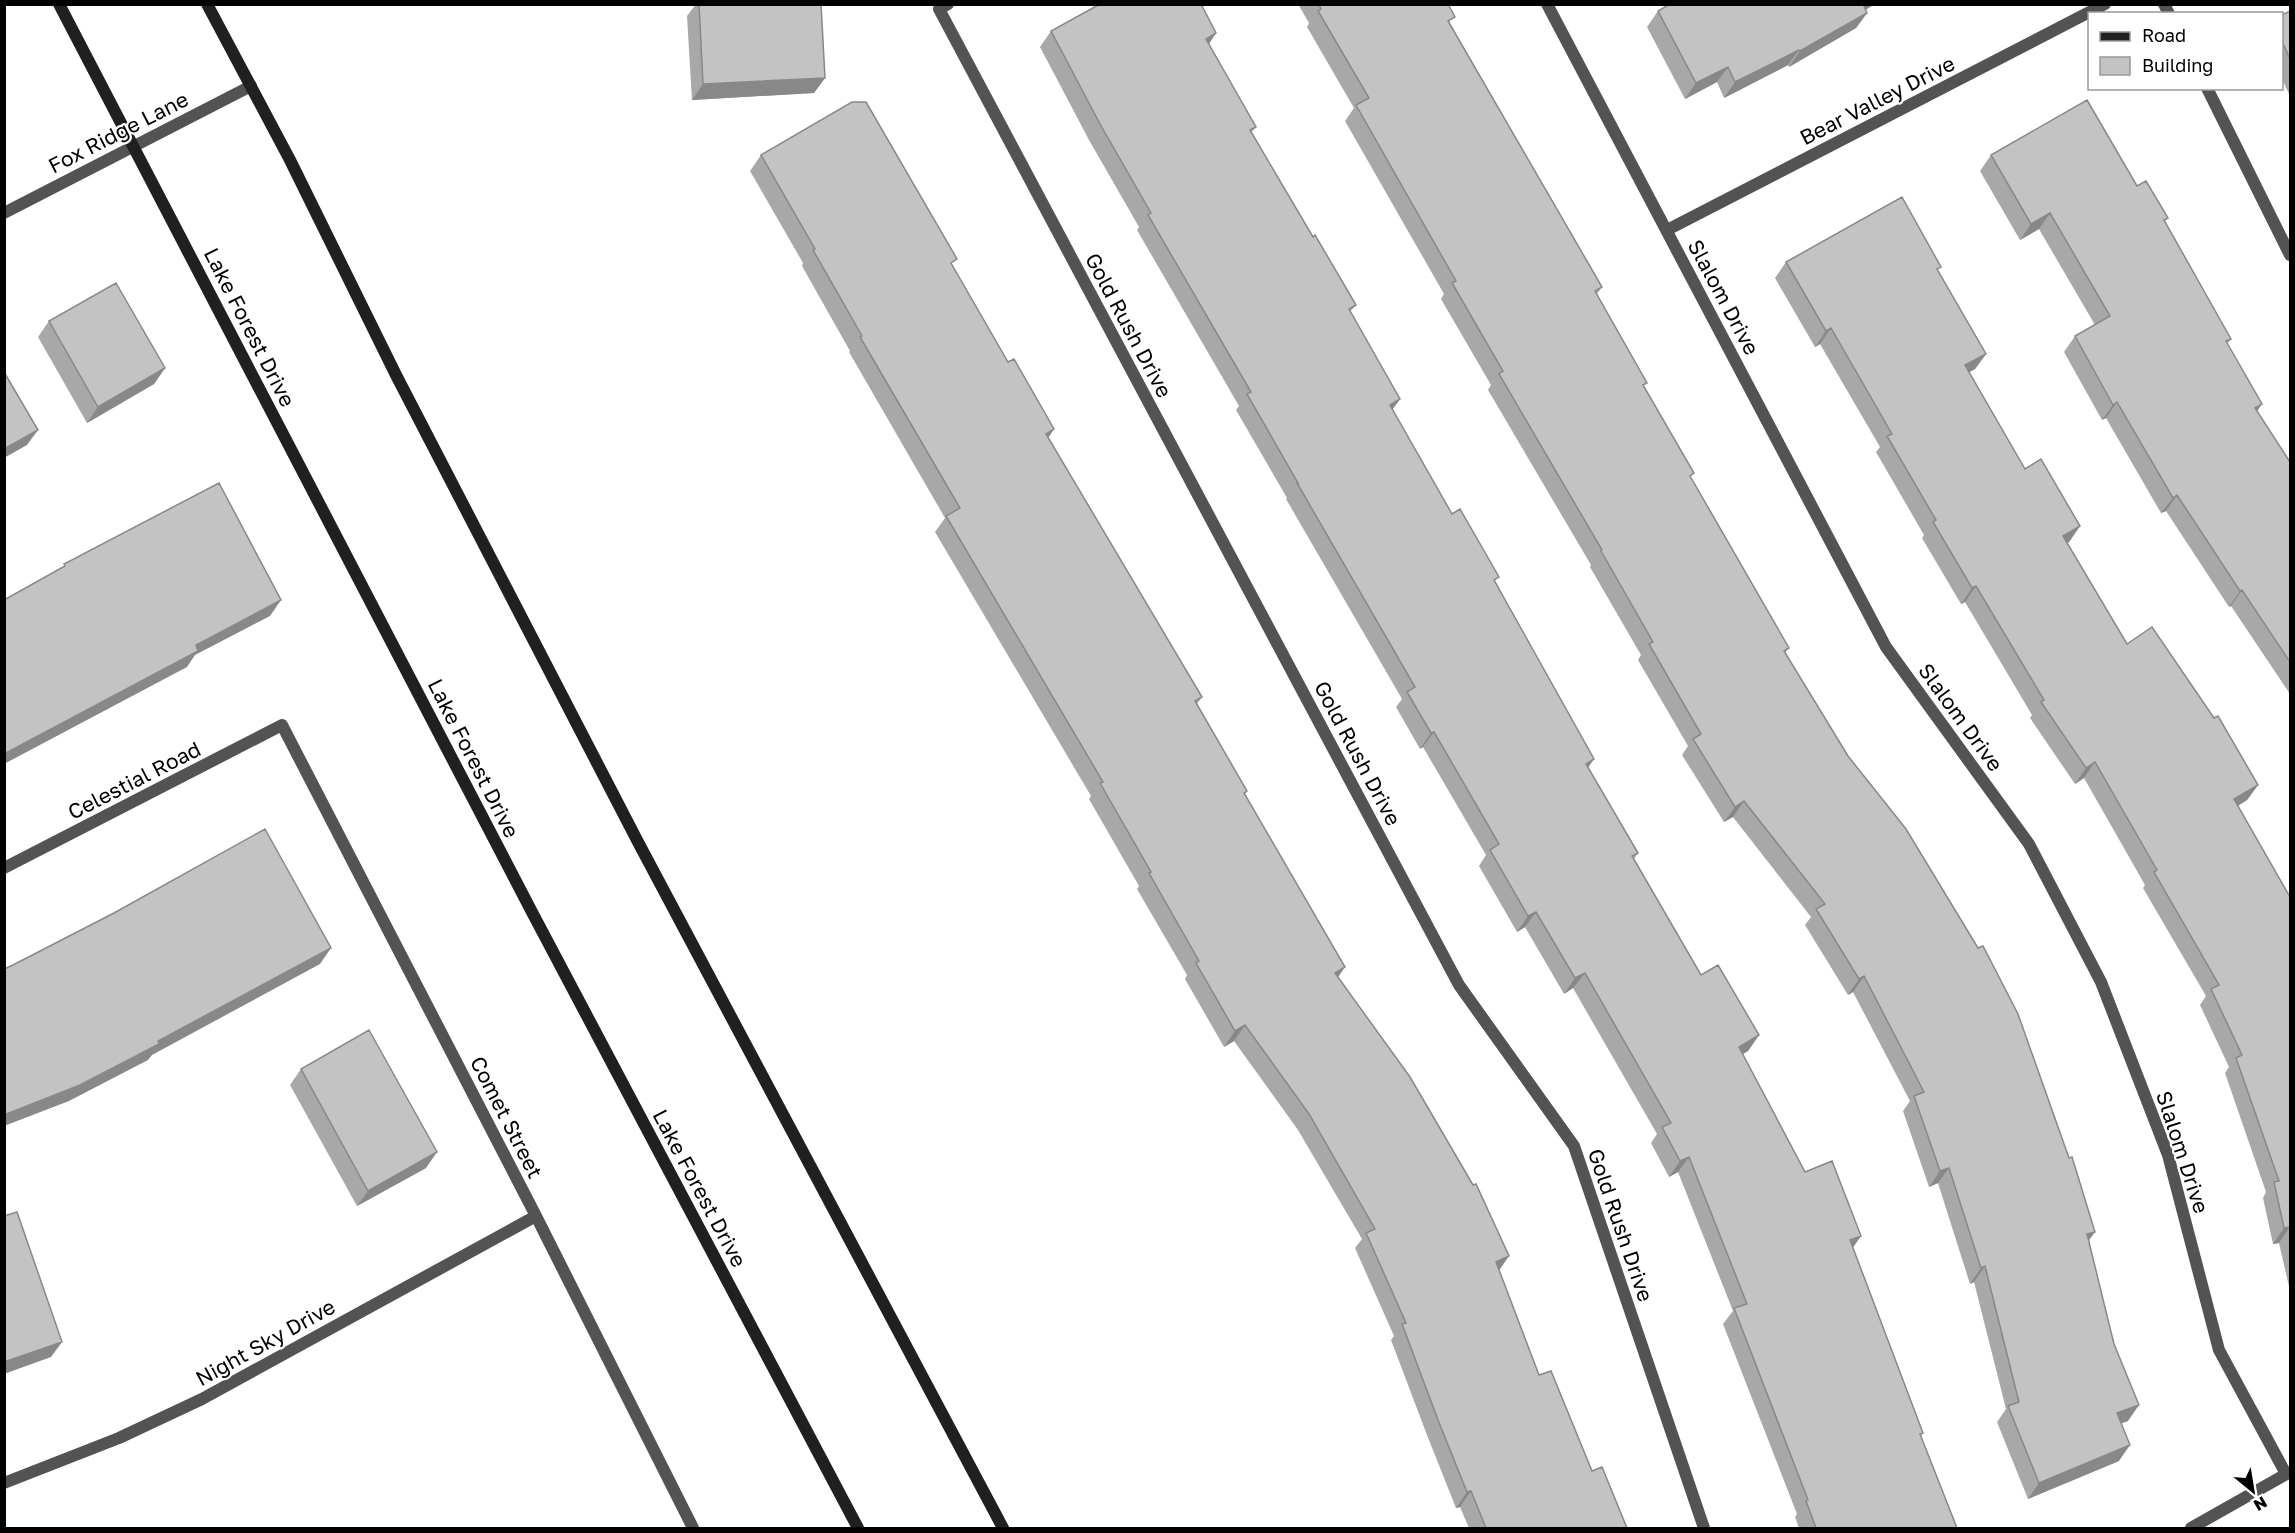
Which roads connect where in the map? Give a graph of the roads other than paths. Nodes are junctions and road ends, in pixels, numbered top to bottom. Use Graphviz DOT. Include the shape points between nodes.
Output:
graph roads {
  1 [pos="59,4"];
  2 [pos="207,4"];
  3 [pos="1547,4"];
  4 [pos="2105,4"];
  5 [pos="943,7"];
  6 [pos="2090,12"];
  7 [pos="2088,13"];
  8 [pos="250,86"];
  9 [pos="2208,90"];
  10 [pos="134,145"];
  11 [pos="4,213"];
  12 [pos="1667,231"];
  13 [pos="2290,255"];
  14 [pos="282,725"];
  15 [pos="4,868"];
  16 [pos="536,1216"];
  17 [pos="2288,1473"];
  18 [pos="4,1483"];
  19 [pos="693,1528"];
  20 [pos="858,1528"];
  21 [pos="1003,1528"];
  22 [pos="1704,1528"];
  23 [pos="2192,1528"];
  1 -- 10 [label="main road, Lake Forest Drive"];
  2 -- 8 [label="main road"];
  3 -- 12 [label="street, Slalom Drive"];
  4 -- 6 [label="street, Bear Valley Drive"];
  5 -- 22 [label="street, Gold Rush Drive" via="1459,985 1574,1146"];
  7 -- 12 [label="street, Bear Valley Drive"];
  8 -- 10 [label="street, Fox Ridge Lane"];
  8 -- 21 [label="main road" via="638,842"];
  9 -- 13 [label="street"];
  10 -- 11 [label="street, Fox Ridge Lane"];
  10 -- 20 [label="main road, Lake Forest Drive" via="527,903"];
  12 -- 17 [label="street, Slalom Drive" via="1886,647 2028,844 2101,982 2168,1155 2219,1350"];
  14 -- 15 [label="street, Celestial Road"];
  14 -- 16 [label="street, Comet Street"];
  16 -- 18 [label="street, Night Sky Drive" via="202,1399 119,1438"];
  16 -- 19 [label="street, Comet Street"];
  17 -- 23 [label="street"];
}
